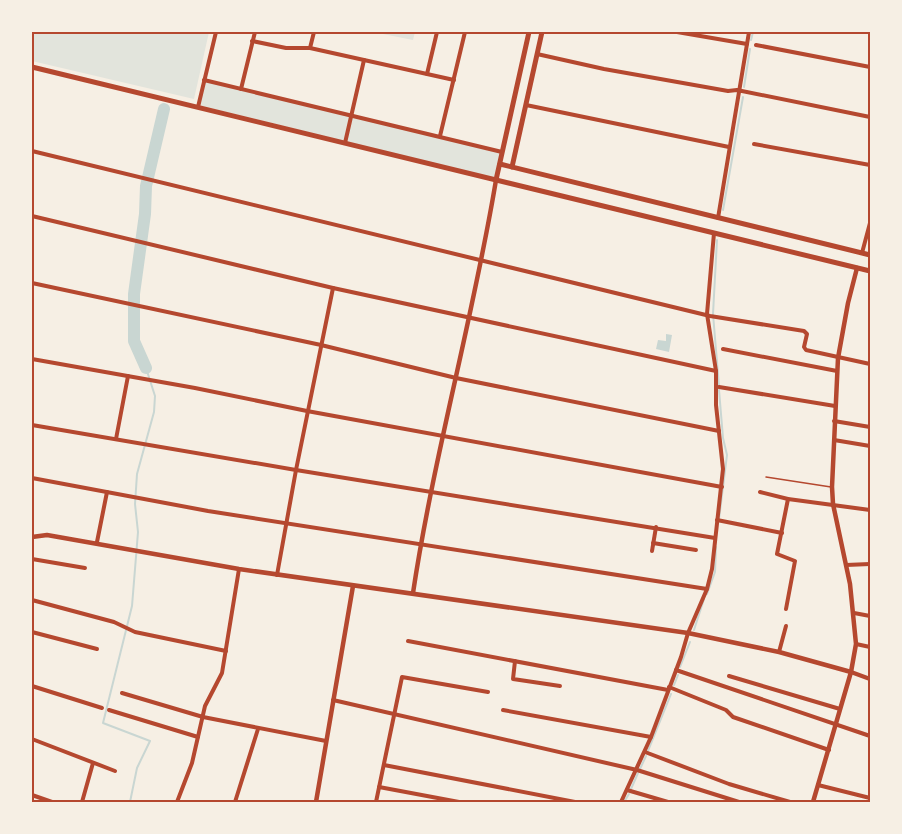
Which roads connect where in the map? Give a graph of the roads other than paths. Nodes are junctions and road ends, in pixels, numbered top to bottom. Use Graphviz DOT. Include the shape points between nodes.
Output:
graph roads {
  1 [pos="216,32"];
  2 [pos="255,32"];
  3 [pos="314,32"];
  4 [pos="437,32"];
  5 [pos="465,32"];
  6 [pos="529,32"];
  7 [pos="542,32"];
  8 [pos="677,32"];
  9 [pos="749,32"];
  10 [pos="252,41"];
  11 [pos="747,44"];
  12 [pos="756,45"];
  13 [pos="310,48"];
  14 [pos="537,54"];
  15 [pos="364,60"];
  16 [pos="32,67"];
  17 [pos="870,67"];
  18 [pos="427,74"];
  19 [pos="204,80"];
  20 [pos="454,80"];
  21 [pos="241,89"];
  22 [pos="739,91"];
  23 [pos="526,105"];
  24 [pos="198,107"];
  25 [pos="352,115"];
  26 [pos="870,117"];
  27 [pos="440,136"];
  28 [pos="345,143"];
  29 [pos="754,144"];
  30 [pos="729,147"];
  31 [pos="32,152"];
  32 [pos="503,152"];
  33 [pos="500,164"];
  34 [pos="870,165"];
  35 [pos="512,167"];
  36 [pos="496,180"];
  37 [pos="582,184"];
  38 [pos="579,199"];
  39 [pos="32,216"];
  40 [pos="718,218"];
  41 [pos="870,223"];
  42 [pos="714,232"];
  43 [pos="796,237"];
  44 [pos="793,251"];
  45 [pos="862,253"];
  46 [pos="870,255"];
  47 [pos="483,260"];
  48 [pos="857,268"];
  49 [pos="870,271"];
  50 [pos="32,283"];
  51 [pos="333,288"];
  52 [pos="712,316"];
  53 [pos="470,318"];
  54 [pos="321,345"];
  55 [pos="723,349"];
  56 [pos="838,358"];
  57 [pos="32,359"];
  58 [pos="870,364"];
  59 [pos="716,371"];
  60 [pos="837,371"];
  61 [pos="128,376"];
  62 [pos="456,378"];
  63 [pos="719,387"];
  64 [pos="835,406"];
  65 [pos="307,411"];
  66 [pos="834,421"];
  67 [pos="32,425"];
  68 [pos="870,427"];
  69 [pos="719,431"];
  70 [pos="444,435"];
  71 [pos="116,439"];
  72 [pos="833,440"];
  73 [pos="870,446"];
  74 [pos="296,470"];
  75 [pos="766,477"];
  76 [pos="32,478"];
  77 [pos="722,487"];
  78 [pos="832,487"];
  79 [pos="107,492"];
  80 [pos="430,492"];
  81 [pos="760,492"];
  82 [pos="788,499"];
  83 [pos="833,504"];
  84 [pos="870,510"];
  85 [pos="717,520"];
  86 [pos="286,522"];
  87 [pos="656,527"];
  88 [pos="782,532"];
  89 [pos="32,537"];
  90 [pos="715,538"];
  91 [pos="97,542"];
  92 [pos="653,543"];
  93 [pos="421,544"];
  94 [pos="696,550"];
  95 [pos="652,551"];
  96 [pos="32,559"];
  97 [pos="846,564"];
  98 [pos="870,564"];
  99 [pos="85,568"];
  100 [pos="238,569"];
  101 [pos="277,575"];
  102 [pos="353,586"];
  103 [pos="707,589"];
  104 [pos="413,593"];
  105 [pos="32,600"];
  106 [pos="786,609"];
  107 [pos="854,613"];
  108 [pos="870,616"];
  109 [pos="786,626"];
  110 [pos="32,632"];
  111 [pos="688,633"];
  112 [pos="408,641"];
  113 [pos="856,644"];
  114 [pos="870,647"];
  115 [pos="97,649"];
  116 [pos="226,651"];
  117 [pos="779,652"];
  118 [pos="515,661"];
  119 [pos="676,670"];
  120 [pos="851,672"];
  121 [pos="729,676"];
  122 [pos="870,679"];
  123 [pos="32,686"];
  124 [pos="560,686"];
  125 [pos="669,689"];
  126 [pos="488,692"];
  127 [pos="122,693"];
  128 [pos="333,700"];
  129 [pos="102,708"];
  130 [pos="109,710"];
  131 [pos="503,710"];
  132 [pos="841,710"];
  133 [pos="394,714"];
  134 [pos="203,717"];
  135 [pos="837,723"];
  136 [pos="258,729"];
  137 [pos="870,736"];
  138 [pos="198,737"];
  139 [pos="651,737"];
  140 [pos="32,739"];
  141 [pos="326,741"];
  142 [pos="829,750"];
  143 [pos="645,752"];
  144 [pos="93,763"];
  145 [pos="384,765"];
  146 [pos="637,770"];
  147 [pos="116,771"];
  148 [pos="818,785"];
  149 [pos="379,787"];
  150 [pos="627,790"];
  151 [pos="32,795"];
  152 [pos="870,798"];
  153 [pos="52,802"];
  154 [pos="82,802"];
  155 [pos="177,802"];
  156 [pos="235,802"];
  157 [pos="316,802"];
  158 [pos="376,802"];
  159 [pos="459,802"];
  160 [pos="575,802"];
  161 [pos="621,802"];
  162 [pos="668,802"];
  163 [pos="739,802"];
  164 [pos="790,802"];
  165 [pos="813,802"];
  1 -- 19 [label="street"];
  2 -- 10 [label="street"];
  3 -- 13 [label="street"];
  4 -- 18 [label="street"];
  5 -- 20 [label="street"];
  6 -- 32 [label="main road"];
  7 -- 14 [label="main road"];
  8 -- 11 [label="street"];
  9 -- 11 [label="street"];
  10 -- 13 [label="street"];
  10 -- 21 [label="street"];
  11 -- 22 [label="street"];
  12 -- 17 [label="street"];
  13 -- 15 [label="street"];
  14 -- 22 [label="street"];
  14 -- 23 [label="main road"];
  15 -- 18 [label="street"];
  15 -- 25 [label="street"];
  16 -- 24 [label="main road"];
  18 -- 20 [label="street"];
  19 -- 21 [label="street"];
  19 -- 24 [label="street"];
  20 -- 27 [label="street"];
  21 -- 25 [label="street"];
  22 -- 26 [label="street"];
  22 -- 30 [label="street"];
  23 -- 30 [label="street"];
  23 -- 35 [label="main road"];
  24 -- 28 [label="main road"];
  25 -- 27 [label="street"];
  25 -- 28 [label="street"];
  27 -- 32 [label="street"];
  28 -- 36 [label="main road"];
  29 -- 34 [label="street"];
  30 -- 40 [label="street"];
  31 -- 47 [label="street"];
  32 -- 33 [label="main road"];
  33 -- 35 [label="main road"];
  33 -- 36 [label="main road"];
  35 -- 37 [label="main road"];
  36 -- 38 [label="main road"];
  36 -- 47 [label="street"];
  37 -- 38 [label="main road"];
  37 -- 40 [label="main road"];
  38 -- 42 [label="main road"];
  39 -- 51 [label="street"];
  40 -- 43 [label="main road"];
  41 -- 45 [label="street"];
  42 -- 44 [label="main road"];
  42 -- 52 [label="street"];
  43 -- 44 [label="main road"];
  43 -- 45 [label="main road"];
  44 -- 48 [label="main road"];
  45 -- 46 [label="main road"];
  47 -- 52 [label="street"];
  47 -- 53 [label="street"];
  48 -- 49 [label="main road"];
  48 -- 56 [label="street"];
  50 -- 54 [label="street"];
  51 -- 53 [label="street"];
  51 -- 54 [label="street"];
  52 -- 56 [label="street" via="804,331 806,350"];
  52 -- 59 [label="street"];
  53 -- 59 [label="street"];
  53 -- 62 [label="street"];
  54 -- 62 [label="street"];
  54 -- 65 [label="street"];
  55 -- 60 [label="street"];
  56 -- 58 [label="street"];
  56 -- 60 [label="street"];
  57 -- 61 [label="street"];
  59 -- 69 [label="street"];
  60 -- 64 [label="street"];
  61 -- 65 [label="street"];
  61 -- 71 [label="street"];
  62 -- 69 [label="street"];
  62 -- 70 [label="street"];
  63 -- 64 [label="street"];
  64 -- 66 [label="street"];
  65 -- 70 [label="street"];
  65 -- 74 [label="street"];
  66 -- 68 [label="street"];
  66 -- 72 [label="street"];
  67 -- 71 [label="street"];
  69 -- 77 [label="street"];
  70 -- 77 [label="street"];
  70 -- 80 [label="street"];
  71 -- 74 [label="street"];
  72 -- 73 [label="street"];
  72 -- 78 [label="street"];
  74 -- 80 [label="street"];
  74 -- 86 [label="street"];
  75 -- 78 [label="lane"];
  76 -- 79 [label="street"];
  77 -- 85 [label="street"];
  78 -- 83 [label="street"];
  79 -- 86 [label="street"];
  79 -- 91 [label="street"];
  80 -- 87 [label="street"];
  80 -- 93 [label="street"];
  81 -- 82 [label="street"];
  82 -- 83 [label="street"];
  82 -- 88 [label="street"];
  83 -- 84 [label="street"];
  83 -- 97 [label="street"];
  85 -- 88 [label="street"];
  85 -- 90 [label="street"];
  86 -- 93 [label="street"];
  86 -- 101 [label="street"];
  87 -- 90 [label="street"];
  87 -- 92 [label="street"];
  88 -- 106 [label="street" via="777,554 795,561"];
  89 -- 91 [label="street" via="47,535"];
  90 -- 103 [label="street"];
  91 -- 100 [label="street"];
  92 -- 94 [label="street"];
  92 -- 95 [label="street"];
  93 -- 103 [label="street"];
  93 -- 104 [label="street"];
  96 -- 99 [label="street"];
  97 -- 98 [label="street"];
  97 -- 107 [label="street"];
  100 -- 101 [label="street"];
  100 -- 116 [label="street"];
  101 -- 102 [label="street"];
  102 -- 104 [label="street"];
  102 -- 128 [label="street"];
  103 -- 111 [label="street"];
  104 -- 111 [label="street"];
  105 -- 116 [label="street" via="131,630"];
  107 -- 108 [label="street"];
  107 -- 113 [label="street"];
  109 -- 117 [label="street"];
  110 -- 115 [label="street"];
  111 -- 117 [label="street"];
  111 -- 119 [label="street"];
  112 -- 118 [label="street"];
  113 -- 114 [label="street"];
  113 -- 120 [label="street"];
  116 -- 134 [label="street" via="222,673"];
  117 -- 120 [label="street"];
  118 -- 124 [label="street" via="513,679"];
  118 -- 125 [label="street"];
  119 -- 125 [label="street"];
  119 -- 135 [label="street"];
  120 -- 122 [label="street"];
  120 -- 132 [label="street"];
  121 -- 132 [label="street"];
  123 -- 129 [label="street"];
  125 -- 139 [label="street"];
  125 -- 142 [label="street" via="726,710 733,717"];
  126 -- 133 [label="street" via="404,677 400,680"];
  127 -- 134 [label="street"];
  128 -- 133 [label="street"];
  128 -- 141 [label="street"];
  130 -- 138 [label="street"];
  131 -- 139 [label="street"];
  132 -- 135 [label="street"];
  133 -- 145 [label="street"];
  133 -- 146 [label="street"];
  134 -- 136 [label="street"];
  134 -- 138 [label="street"];
  135 -- 137 [label="street"];
  135 -- 142 [label="street"];
  136 -- 141 [label="street"];
  136 -- 156 [label="street"];
  138 -- 155 [label="street"];
  139 -- 143 [label="street"];
  140 -- 144 [label="street"];
  141 -- 157 [label="street"];
  142 -- 148 [label="street"];
  143 -- 146 [label="street"];
  143 -- 164 [label="street"];
  144 -- 147 [label="street"];
  144 -- 154 [label="street"];
  145 -- 149 [label="street"];
  145 -- 160 [label="street"];
  146 -- 150 [label="street"];
  146 -- 163 [label="street"];
  148 -- 152 [label="street"];
  148 -- 165 [label="street"];
  149 -- 158 [label="street"];
  149 -- 159 [label="street"];
  150 -- 161 [label="street"];
  150 -- 162 [label="street"];
  151 -- 153 [label="street"];
}
